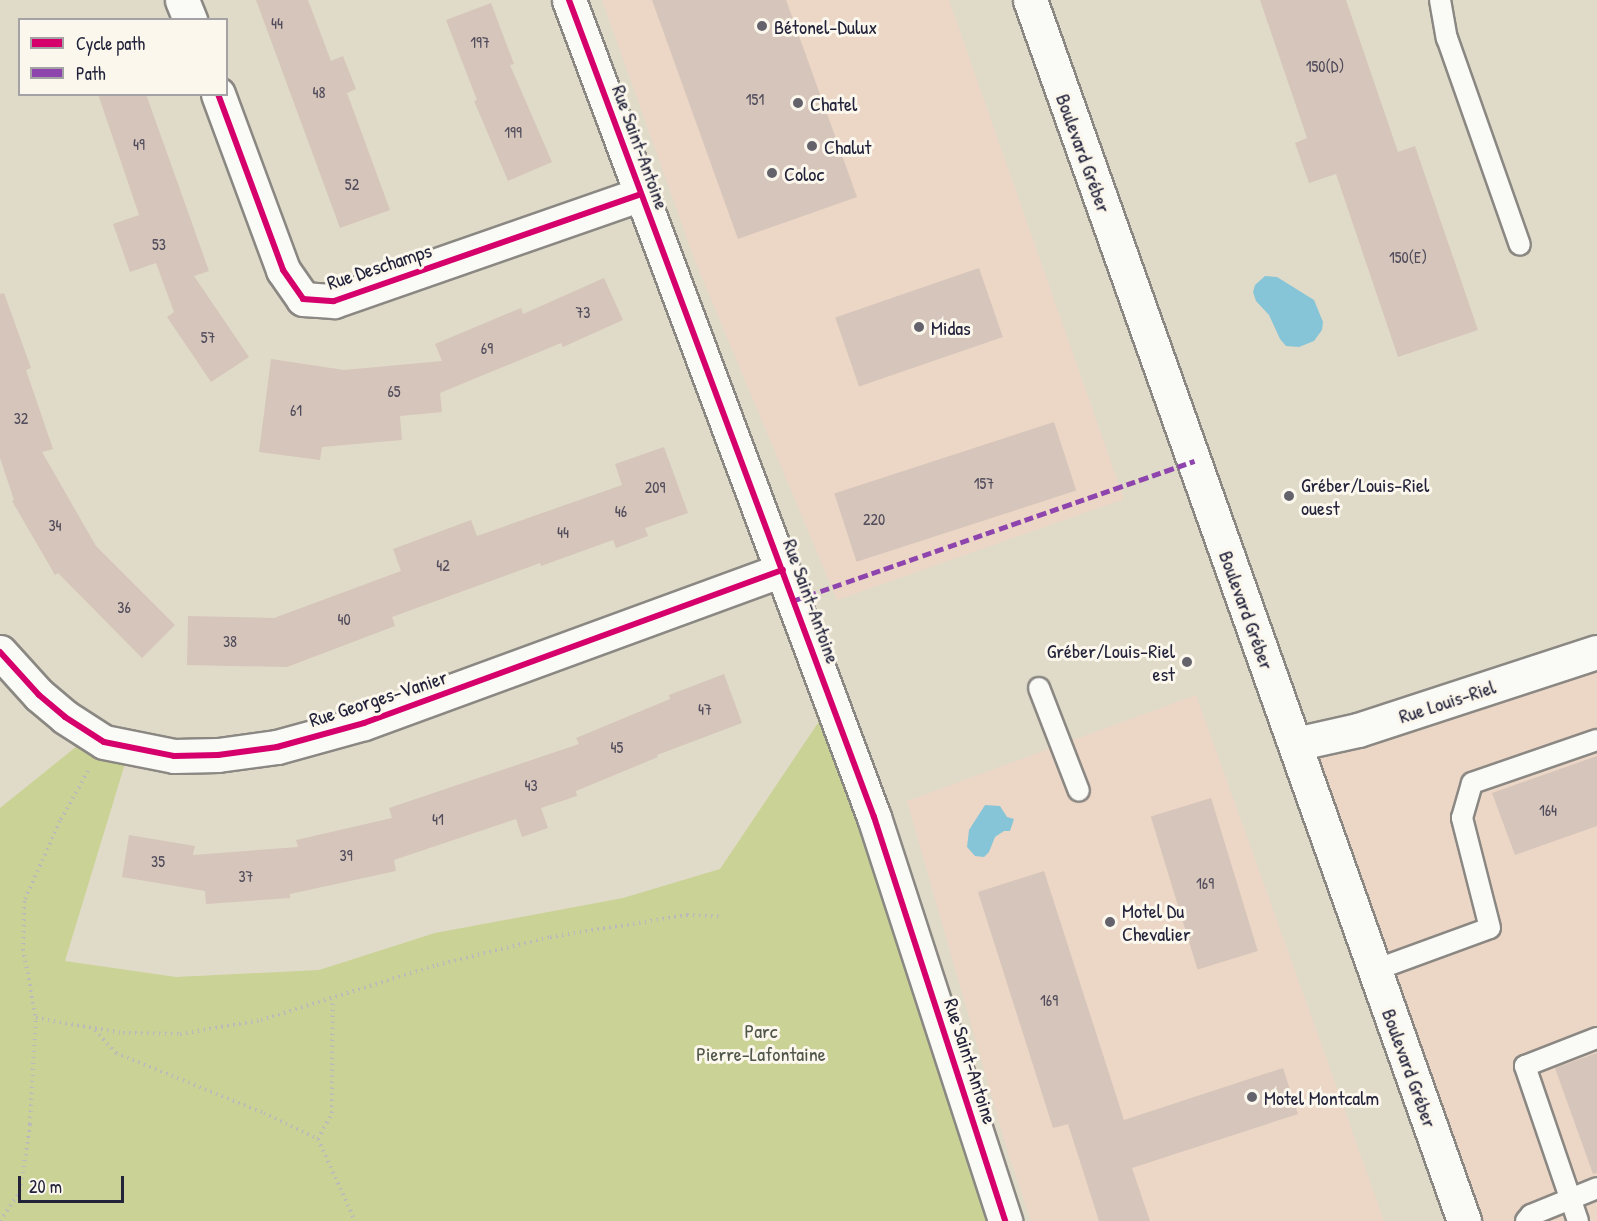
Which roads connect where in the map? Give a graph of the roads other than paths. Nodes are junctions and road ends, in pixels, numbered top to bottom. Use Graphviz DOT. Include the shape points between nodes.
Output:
graph roads {
  1 [pos="182,0"];
  2 [pos="569,0"];
  3 [pos="1030,0"];
  4 [pos="1440,0"];
  5 [pos="189,18"];
  6 [pos="219,96"];
  7 [pos="640,194"];
  8 [pos="1520,245"];
  9 [pos="783,570"];
  10 [pos="0,652"];
  11 [pos="1597,652"];
  12 [pos="1039,688"];
  13 [pos="1597,740"];
  14 [pos="1295,744"];
  15 [pos="1079,791"];
  16 [pos="1375,970"];
  17 [pos="1597,1038"];
  18 [pos="1597,1188"];
  19 [pos="1570,1198"];
  20 [pos="1005,1221"];
  21 [pos="1464,1221"];
  22 [pos="1526,1221"];
  23 [pos="1578,1221"];
  1 -- 5 [label="street"];
  2 -- 7 [label="street, Rue Saint-Antoine"];
  3 -- 14 [label="street, Boulevard Gréber"];
  4 -- 8 [label="lane" via="1447,38"];
  6 -- 7 [label="street, Rue Deschamps" via="283,270 303,298 334,301"];
  7 -- 9 [label="street, Rue Saint-Antoine"];
  9 -- 10 [label="street, Rue Georges-Vanier" via="364,723 277,747 218,755 174,756 104,742 39,695"];
  9 -- 20 [label="street, Rue Saint-Antoine" via="874,817"];
  11 -- 14 [label="street, Rue Louis-Riel" via="1358,730"];
  12 -- 15 [label="lane"];
  13 -- 16 [label="lane" via="1472,783 1462,818 1490,928"];
  14 -- 16 [label="street, Boulevard Gréber"];
  16 -- 21 [label="street, Boulevard Gréber"];
  17 -- 19 [label="lane" via="1525,1066"];
  18 -- 19 [label="lane"];
  19 -- 22 [label="lane" via="1528,1216"];
  19 -- 23 [label="lane"];
}
